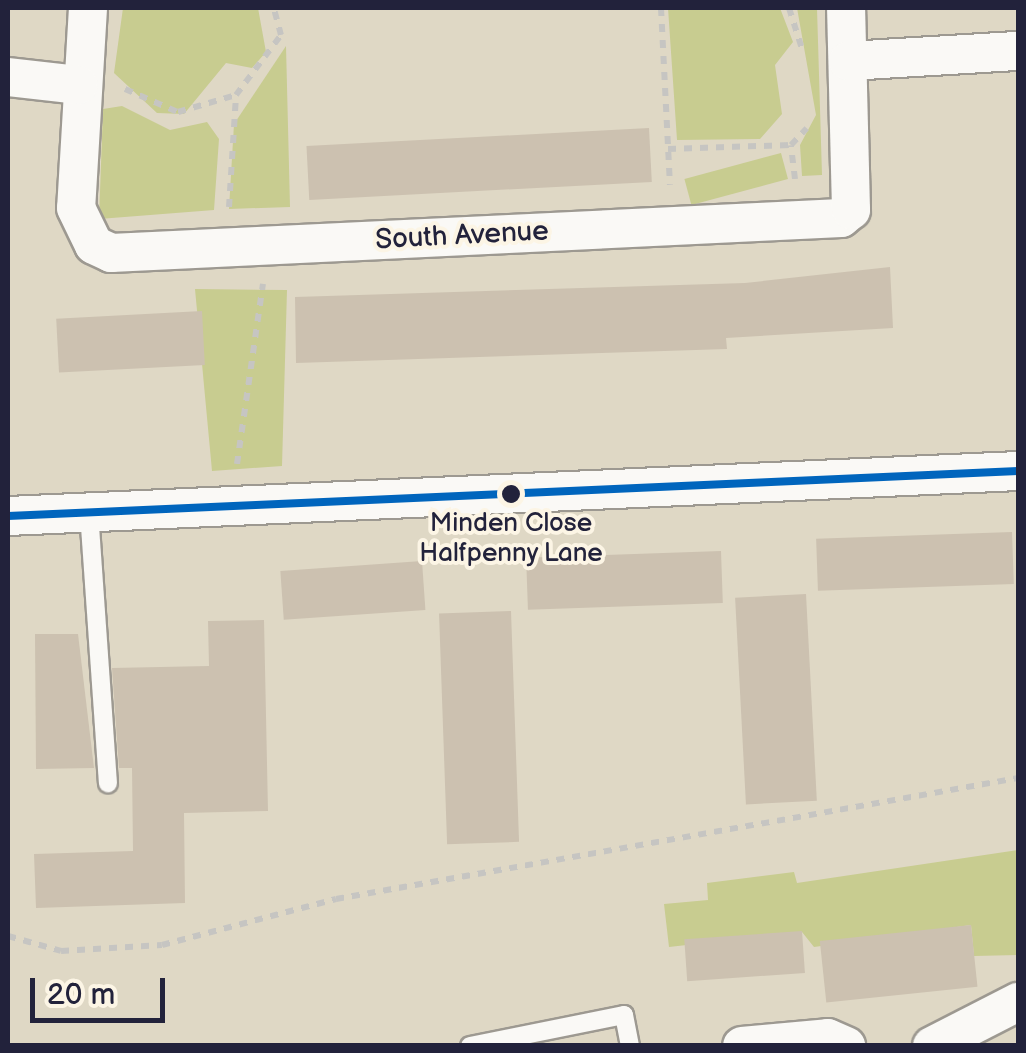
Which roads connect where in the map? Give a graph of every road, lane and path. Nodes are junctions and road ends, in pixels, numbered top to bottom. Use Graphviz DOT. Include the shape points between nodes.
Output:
graph roads {
  1 [pos="88,8"];
  2 [pos="274,8"];
  3 [pos="661,8"];
  4 [pos="789,8"];
  5 [pos="846,8"];
  6 [pos="1018,51"];
  7 [pos="848,61"];
  8 [pos="809,69"];
  9 [pos="8,76"];
  10 [pos="79,85"];
  11 [pos="236,95"];
  12 [pos="808,115"];
  13 [pos="792,145"];
  14 [pos="668,149"];
  15 [pos="799,220"];
  16 [pos="672,226"];
  17 [pos="249,247"];
  18 [pos="1018,471"];
  19 [pos="236,505"];
  20 [pos="89,512"];
  21 [pos="8,516"];
  22 [pos="1018,778"];
  23 [pos="108,783"];
  24 [pos="8,936"];
  25 [pos="1018,1002"];
  26 [pos="470,1046"];
  27 [pos="630,1046"];
  28 [pos="742,1046"];
  29 [pos="846,1046"];
  30 [pos="932,1046"];
  1 -- 10 [label="street"];
  2 -- 11 [label="path" via="281,35"];
  3 -- 14 [label="path"];
  4 -- 8 [label="path"];
  5 -- 7 [label="street"];
  6 -- 7 [label="street"];
  7 -- 15 [label="street, South Avenue" via="852,190 841,218"];
  9 -- 10 [label="street"];
  10 -- 11 [label="path" via="125,89 178,112"];
  10 -- 17 [label="street, South Avenue" via="76,208 88,237 111,253"];
  11 -- 17 [label="path"];
  12 -- 13 [label="path"];
  13 -- 14 [label="path"];
  13 -- 15 [label="path"];
  14 -- 16 [label="path"];
  15 -- 16 [label="street, South Avenue"];
  16 -- 17 [label="street, South Avenue"];
  17 -- 19 [label="path"];
  18 -- 19 [label="street"];
  19 -- 20 [label="street"];
  20 -- 21 [label="street"];
  20 -- 23 [label="lane"];
  22 -- 24 [label="path" via="336,899 162,945 61,950"];
  25 -- 30 [label="street"];
  26 -- 27 [label="lane" via="624,1015"];
  28 -- 29 [label="street" via="828,1038"];
}
